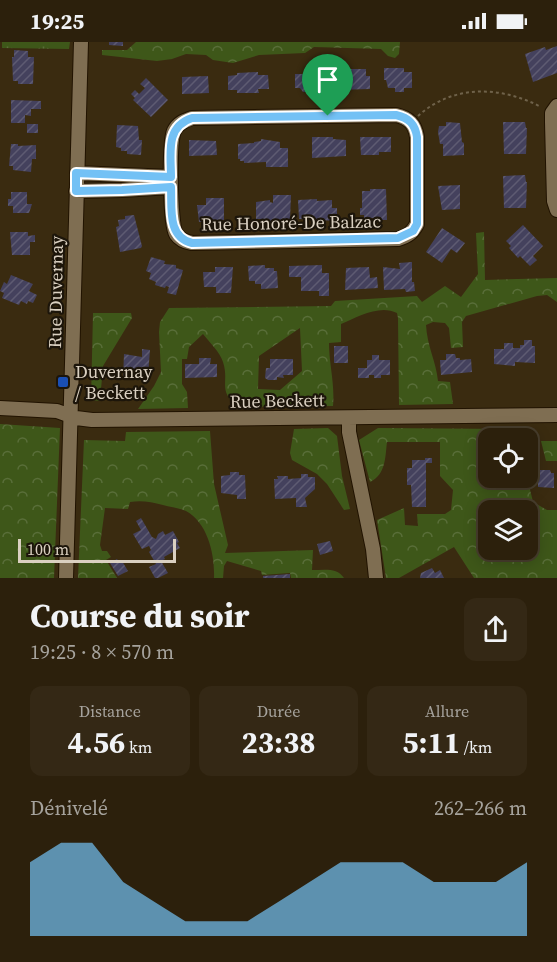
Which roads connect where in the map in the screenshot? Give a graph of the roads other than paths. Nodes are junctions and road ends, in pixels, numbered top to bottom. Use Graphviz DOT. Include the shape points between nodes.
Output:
graph roads {
  1 [pos="81,42"];
  2 [pos="555,110"];
  3 [pos="76,173"];
  4 [pos="171,182"];
  5 [pos="76,191"];
  6 [pos="557,210"];
  7 [pos="0,408"];
  8 [pos="72,415"];
  9 [pos="557,415"];
  10 [pos="349,418"];
  11 [pos="66,578"];
  12 [pos="376,578"];
  1 -- 3 [label="street, Rue Duvernay"];
  2 -- 6 [label="street"];
  3 -- 4 [label="street"];
  3 -- 5 [label="street, Rue Duvernay"];
  4 -- 4 [label="street, Rue Honoré-De Balzac" via="173,227 183,241 398,238 413,231 417,224 416,128 396,115 192,118 177,126 173,134"];
  4 -- 5 [label="street" via="122,190"];
  5 -- 8 [label="street, Rue Duvernay"];
  7 -- 8 [label="street, Rue Beckett"];
  8 -- 10 [label="street, Rue Beckett" via="92,420"];
  8 -- 11 [label="street, Rue Duvernay"];
  9 -- 10 [label="street, Rue Beckett"];
  10 -- 12 [label="street"];
}
